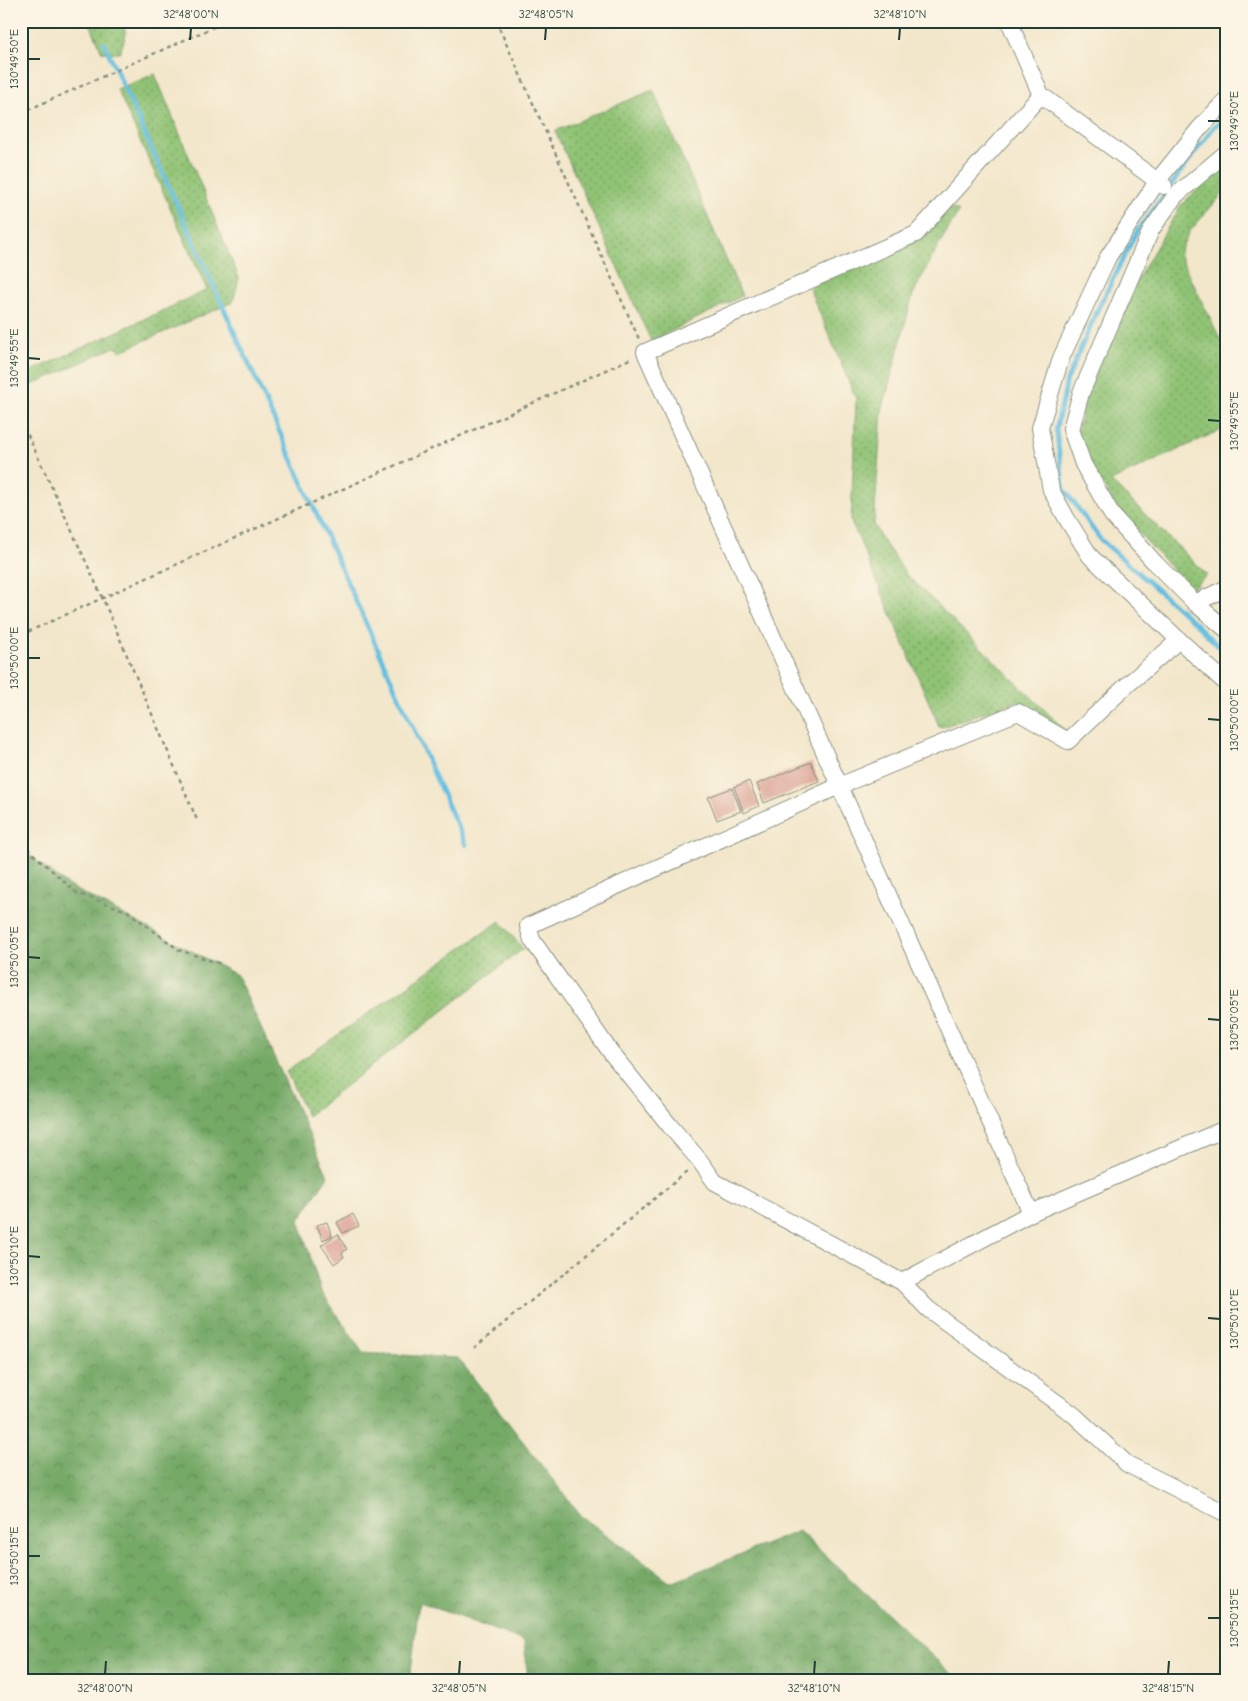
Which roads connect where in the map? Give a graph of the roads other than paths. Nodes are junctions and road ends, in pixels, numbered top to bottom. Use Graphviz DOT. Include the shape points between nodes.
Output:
graph roads {
  1 [pos="1009,21"];
  2 [pos="1041,95"];
  3 [pos="1227,99"];
  4 [pos="1227,152"];
  5 [pos="1158,180"];
  6 [pos="1175,196"];
  7 [pos="1227,588"];
  8 [pos="1195,602"];
  9 [pos="1227,630"];
  10 [pos="1179,640"];
  11 [pos="1227,684"];
  12 [pos="839,786"];
  13 [pos="1227,1128"];
  14 [pos="1030,1213"];
  15 [pos="902,1282"];
  16 [pos="1227,1514"];
  1 -- 2 [label="street"];
  2 -- 5 [label="street"];
  2 -- 12 [label="street" via="916,234 645,352"];
  3 -- 5 [label="street"];
  4 -- 6 [label="street"];
  5 -- 6 [label="street"];
  5 -- 10 [label="street" via="1108,257 1060,358 1040,428 1051,490 1090,556"];
  6 -- 8 [label="street" via="1152,230 1081,393 1071,429 1083,464 1112,515"];
  7 -- 8 [label="street"];
  8 -- 9 [label="street"];
  10 -- 11 [label="street"];
  10 -- 12 [label="street" via="1068,741 1018,712"];
  12 -- 14 [label="street"];
  12 -- 15 [label="street" via="528,926 532,940 612,1054 715,1182"];
  13 -- 14 [label="street"];
  14 -- 15 [label="street"];
  15 -- 16 [label="street" via="928,1309 1074,1415 1127,1464"];
}
